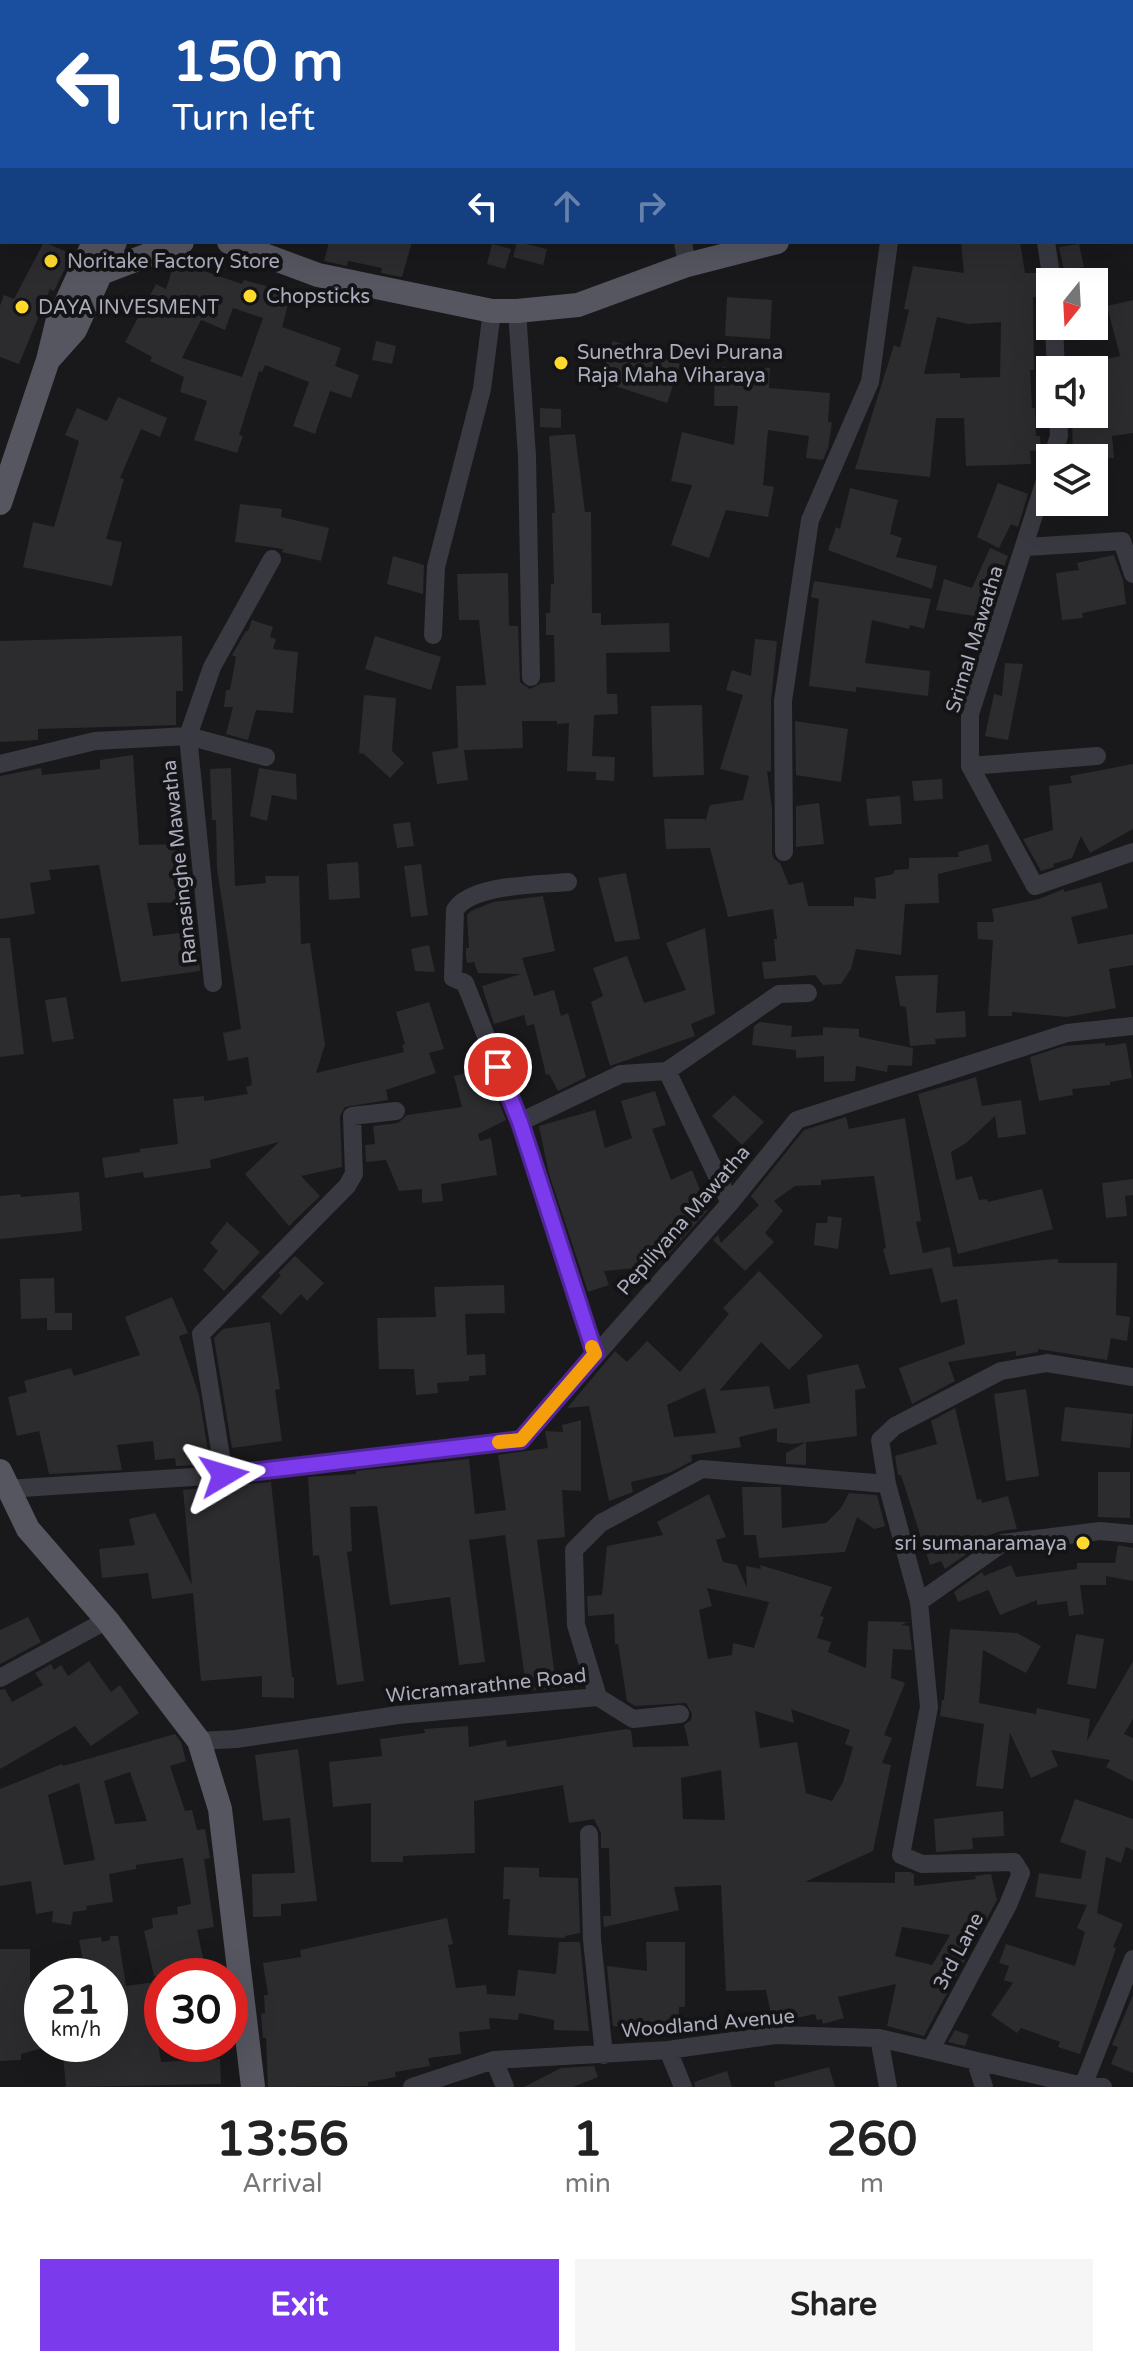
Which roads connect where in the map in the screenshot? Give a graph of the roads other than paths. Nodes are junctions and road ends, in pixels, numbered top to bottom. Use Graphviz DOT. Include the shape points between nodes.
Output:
graph roads {
  1 [pos="81,244"];
  2 [pos="94,244"];
  3 [pos="113,244"];
  4 [pos="176,244"];
  5 [pos="234,244"];
  6 [pos="762,244"];
  7 [pos="889,244"];
  8 [pos="1046,244"];
  9 [pos="685,254"];
  10 [pos="1050,268"];
  11 [pos="91,272"];
  12 [pos="492,311"];
  13 [pos="517,311"];
  14 [pos="0,503"];
  15 [pos="1036,513"];
  16 [pos="1026,547"];
  17 [pos="272,559"];
  18 [pos="1133,574"];
  19 [pos="433,635"];
  20 [pos="531,677"];
  21 [pos="188,736"];
  22 [pos="1097,756"];
  23 [pos="266,757"];
  24 [pos="0,764"];
  25 [pos="970,766"];
  26 [pos="784,852"];
  27 [pos="1133,852"];
  28 [pos="568,882"];
  29 [pos="213,983"];
  30 [pos="808,993"];
  31 [pos="1133,1026"];
  32 [pos="667,1071"];
  33 [pos="396,1111"];
  34 [pos="520,1122"];
  35 [pos="730,1203"];
  36 [pos="595,1354"];
  37 [pos="1133,1377"];
  38 [pos="224,1475"];
  39 [pos="3,1480"];
  40 [pos="887,1484"];
  41 [pos="1133,1534"];
  42 [pos="919,1602"];
  43 [pos="107,1620"];
  44 [pos="0,1678"];
  45 [pos="598,1697"];
  46 [pos="680,1714"];
  47 [pos="199,1741"];
  48 [pos="589,1834"];
  49 [pos="1133,1959"];
  50 [pos="879,2038"];
  51 [pos="931,2049"];
  52 [pos="668,2050"];
  53 [pos="604,2055"];
  54 [pos="494,2060"];
  55 [pos="976,2062"];
  56 [pos="1083,2086"];
  57 [pos="253,2087"];
  58 [pos="412,2087"];
  59 [pos="505,2087"];
  60 [pos="683,2087"];
  61 [pos="888,2087"];
  62 [pos="984,2087"];
  63 [pos="1103,2087"];
  1 -- 11 [label="main road"];
  2 -- 11 [label="main road"];
  3 -- 11 [label="main road"];
  4 -- 11 [label="main road"];
  5 -- 12 [label="main road" via="318,275"];
  6 -- 9 [label="main road"];
  7 -- 26 [label="street" via="870,382 810,520 783,701"];
  8 -- 10 [label="street"];
  9 -- 13 [label="main road" via="578,305"];
  11 -- 14 [label="main road" via="57,323"];
  12 -- 13 [label="main road"];
  12 -- 19 [label="street" via="482,389 436,567"];
  13 -- 20 [label="street" via="527,456"];
  15 -- 16 [label="street, Srimal Mawatha"];
  16 -- 18 [label="street" via="1122,541"];
  16 -- 25 [label="street, Srimal Mawatha" via="970,714"];
  17 -- 21 [label="street" via="212,667"];
  21 -- 23 [label="street"];
  21 -- 24 [label="street, Ranasinghe Mawatha" via="95,741"];
  21 -- 29 [label="street, Ranasinghe Mawatha"];
  22 -- 25 [label="street"];
  25 -- 27 [label="street, Srimal Mawatha" via="1035,886"];
  28 -- 34 [label="street" via="487,891 460,901 455,910 453,978 465,983"];
  30 -- 32 [label="street" via="779,994"];
  31 -- 35 [label="street, Pepiliyana Mawatha" via="1067,1033 797,1120"];
  32 -- 34 [label="street" via="621,1074"];
  32 -- 35 [label="street"];
  33 -- 38 [label="street" via="352,1116 354,1174 347,1186 201,1334"];
  34 -- 36 [label="street"];
  35 -- 36 [label="street, Pepiliyana Mawatha"];
  36 -- 38 [label="street, Pepiliyana Mawatha" via="521,1440"];
  37 -- 40 [label="street" via="1047,1363 1001,1371 895,1426 880,1440"];
  38 -- 39 [label="street, Pepiliyana Mawatha"];
  39 -- 43 [label="main road" via="28,1529"];
  40 -- 42 [label="street"];
  40 -- 45 [label="street, Wicramarathne Road" via="702,1469 601,1523 574,1550 576,1625"];
  41 -- 42 [label="street" via="1100,1531 1003,1543"];
  42 -- 51 [label="street, 3rd Lane" via="929,1707 901,1855 922,1864 1014,1862 1021,1873"];
  43 -- 44 [label="street"];
  43 -- 47 [label="main road"];
  45 -- 46 [label="street" via="633,1719"];
  45 -- 47 [label="street, Wicramarathne Road" via="398,1715"];
  47 -- 57 [label="main road" via="220,1809"];
  48 -- 53 [label="street" via="592,1940"];
  49 -- 56 [label="street"];
  50 -- 51 [label="street, Woodland Avenue"];
  50 -- 52 [label="street, Woodland Avenue" via="775,2035"];
  50 -- 61 [label="street"];
  51 -- 55 [label="street, Woodland Avenue"];
  52 -- 53 [label="street, Woodland Avenue"];
  52 -- 60 [label="street"];
  53 -- 54 [label="street, Woodland Avenue"];
  54 -- 58 [label="street, Woodland Avenue"];
  54 -- 59 [label="street"];
  55 -- 56 [label="street, Woodland Avenue"];
  55 -- 62 [label="street"];
  56 -- 63 [label="street, Woodland Avenue"];
}
